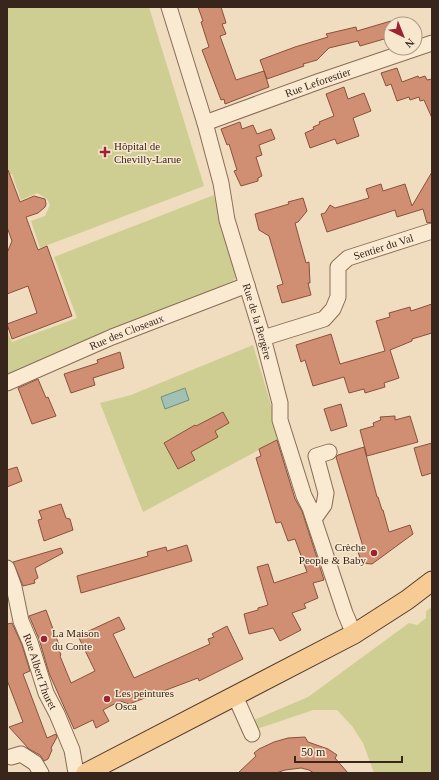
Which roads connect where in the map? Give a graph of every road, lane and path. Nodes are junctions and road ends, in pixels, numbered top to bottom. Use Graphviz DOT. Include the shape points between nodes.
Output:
graph roads {
  1 [pos="169,7"];
  2 [pos="432,43"];
  3 [pos="205,123"];
  4 [pos="432,231"];
  5 [pos="247,285"];
  6 [pos="263,338"];
  7 [pos="7,383"];
  8 [pos="329,452"];
  9 [pos="314,519"];
  10 [pos="7,568"];
  11 [pos="432,581"];
  12 [pos="354,634"];
  13 [pos="235,696"];
  14 [pos="252,734"];
  15 [pos="11,757"];
  16 [pos="42,773"];
  17 [pos="76,773"];
  18 [pos="86,773"];
  1 -- 3 [label="street, Rue de la Bergère"];
  2 -- 3 [label="street, Rue Leforestier"];
  3 -- 5 [label="street, Rue de la Bergère" via="221,183 227,220"];
  4 -- 6 [label="street, Sentier du Val" via="348,258 338,267 338,297 334,309 324,319"];
  5 -- 6 [label="street, Rue de la Bergère"];
  5 -- 7 [label="street, Rue des Closeaux" via="112,337"];
  6 -- 9 [label="street, Rue de la Bergère" via="280,403 280,420"];
  8 -- 9 [label="street" via="316,456 326,493 324,505"];
  9 -- 12 [label="street, Rue de la Bergère"];
  10 -- 17 [label="street, Rue Albert Thuret" via="21,621 46,693 72,750"];
  11 -- 12 [label="main road"];
  12 -- 13 [label="main road"];
  13 -- 14 [label="street"];
  13 -- 18 [label="main road"];
  15 -- 16 [label="street" via="21,754 35,763"];
}
